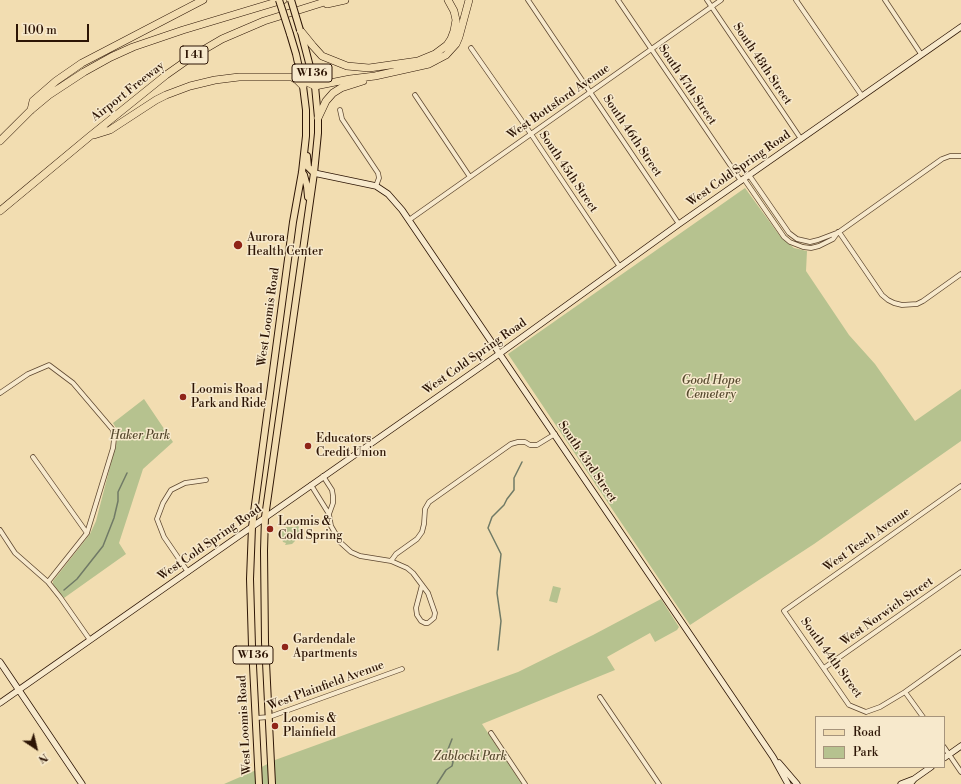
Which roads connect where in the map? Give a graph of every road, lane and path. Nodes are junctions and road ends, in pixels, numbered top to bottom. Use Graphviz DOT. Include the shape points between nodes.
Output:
graph roads {
  1 [pos="203,0"];
  2 [pos="279,0"];
  3 [pos="283,0"];
  4 [pos="291,0"];
  5 [pos="331,0"];
  6 [pos="345,0"];
  7 [pos="448,0"];
  8 [pos="470,0"];
  9 [pos="528,0"];
  10 [pos="618,0"];
  11 [pos="707,0"];
  12 [pos="721,0"];
  13 [pos="796,0"];
  14 [pos="885,0"];
  15 [pos="317,4"];
  16 [pos="712,7"];
  17 [pos="961,27"];
  18 [pos="300,30"];
  19 [pos="471,48"];
  20 [pos="651,50"];
  21 [pos="921,54"];
  22 [pos="301,73"];
  23 [pos="375,76"];
  24 [pos="303,86"];
  25 [pos="315,86"];
  26 [pos="591,92"];
  27 [pos="414,95"];
  28 [pos="862,96"];
  29 [pos="31,110"];
  30 [pos="340,110"];
  31 [pos="318,118"];
  32 [pos="531,134"];
  33 [pos="88,137"];
  34 [pos="801,140"];
  35 [pos="0,141"];
  36 [pos="305,144"];
  37 [pos="961,156"];
  38 [pos="302,172"];
  39 [pos="314,173"];
  40 [pos="470,177"];
  41 [pos="744,178"];
  42 [pos="376,186"];
  43 [pos="309,208"];
  44 [pos="0,211"];
  45 [pos="409,220"];
  46 [pos="679,224"];
  47 [pos="839,232"];
  48 [pos="789,233"];
  49 [pos="784,237"];
  50 [pos="620,268"];
  51 [pos="961,274"];
  52 [pos="276,349"];
  53 [pos="290,349"];
  54 [pos="499,354"];
  55 [pos="0,393"];
  56 [pos="555,434"];
  57 [pos="33,457"];
  58 [pos="323,476"];
  59 [pos="206,480"];
  60 [pos="311,485"];
  61 [pos="961,486"];
  62 [pos="329,514"];
  63 [pos="266,517"];
  64 [pos="252,527"];
  65 [pos="0,530"];
  66 [pos="87,533"];
  67 [pos="391,561"];
  68 [pos="188,572"];
  69 [pos="961,572"];
  70 [pos="48,582"];
  71 [pos="422,585"];
  72 [pos="784,611"];
  73 [pos="90,640"];
  74 [pos="961,652"];
  75 [pos="0,662"];
  76 [pos="824,668"];
  77 [pos="402,669"];
  78 [pos="19,690"];
  79 [pos="905,692"];
  80 [pos="600,697"];
  81 [pos="0,703"];
  82 [pos="922,716"];
  83 [pos="256,718"];
  84 [pos="269,718"];
  85 [pos="491,733"];
  86 [pos="961,746"];
  87 [pos="773,756"];
  88 [pos="946,756"];
  89 [pos="961,761"];
  90 [pos="956,765"];
  91 [pos="930,768"];
  92 [pos="961,772"];
  93 [pos="914,779"];
  94 [pos="82,784"];
  95 [pos="259,784"];
  96 [pos="272,784"];
  97 [pos="525,784"];
  98 [pos="659,784"];
  99 [pos="788,784"];
  100 [pos="797,784"];
  101 [pos="901,784"];
  102 [pos="910,784"];
  1 -- 29 [label="highway" via="82,63 33,101"];
  2 -- 22 [label="main road, West Loomis Road / WI 36, bridge"];
  3 -- 29 [label="highway, I 41" via="122,51 54,91"];
  4 -- 18 [label="main road, West Loomis Road / WI 36, bridge"];
  5 -- 15 [label="highway, Airport Freeway / I 41"];
  6 -- 15 [label="highway"];
  7 -- 18 [label="highway" via="456,20 451,39 435,54 418,61 369,68 347,66 322,56"];
  8 -- 23 [label="highway" via="459,37 446,55 429,64"];
  9 -- 26 [label="street, South 46th Street"];
  10 -- 20 [label="street, South 47th Street"];
  11 -- 16 [label="street, South 48th Street"];
  12 -- 16 [label="street, West Bottsford Avenue"];
  13 -- 28 [label="street"];
  14 -- 21 [label="street"];
  15 -- 33 [label="highway, Airport Freeway / I 41" via="264,21 222,39 166,75"];
  16 -- 20 [label="street, West Bottsford Avenue"];
  16 -- 34 [label="street, South 48th Street"];
  17 -- 21 [label="street, West Cold Spring Road"];
  18 -- 25 [label="main road, West Loomis Road / WI 36"];
  19 -- 32 [label="street, South 45th Street"];
  20 -- 26 [label="street, West Bottsford Avenue"];
  20 -- 41 [label="street, South 47th Street"];
  21 -- 28 [label="street, West Cold Spring Road"];
  22 -- 24 [label="main road, West Loomis Road / WI 36"];
  22 -- 25 [label="highway"];
  23 -- 25 [label="highway"];
  23 -- 31 [label="highway" via="337,90 326,101"];
  24 -- 33 [label="highway" via="292,77 238,77 215,80 178,90 156,100 110,130"];
  24 -- 36 [label="main road, West Loomis Road / WI 36" via="306,110"];
  25 -- 31 [label="main road, West Loomis Road / WI 36"];
  26 -- 32 [label="street, West Bottsford Avenue"];
  26 -- 46 [label="street, South 46th Street"];
  27 -- 40 [label="street"];
  28 -- 34 [label="street, West Cold Spring Road"];
  29 -- 35 [label="highway, I 41"];
  30 -- 42 [label="street" via="342,119 378,173"];
  31 -- 39 [label="main road, West Loomis Road / WI 36"];
  32 -- 40 [label="street, West Bottsford Avenue"];
  32 -- 50 [label="street, South 45th Street"];
  33 -- 44 [label="highway, Airport Freeway / I 41"];
  34 -- 41 [label="street, West Cold Spring Road"];
  36 -- 38 [label="main road, West Loomis Road / WI 36"];
  36 -- 39 [label="main road" via="308,167"];
  37 -- 47 [label="street" via="942,159"];
  38 -- 43 [label="main road" via="307,186"];
  38 -- 52 [label="main road, West Loomis Road / WI 36"];
  39 -- 42 [label="street, South 43rd Street"];
  39 -- 43 [label="main road, West Loomis Road / WI 36"];
  40 -- 45 [label="street, West Bottsford Avenue"];
  41 -- 46 [label="street, West Cold Spring Road"];
  41 -- 48 [label="street"];
  41 -- 49 [label="street"];
  42 -- 45 [label="street, South 43rd Street" via="398,204"];
  43 -- 53 [label="main road, West Loomis Road / WI 36"];
  45 -- 54 [label="street, South 43rd Street"];
  46 -- 50 [label="street, West Cold Spring Road"];
  47 -- 48 [label="street" via="810,242 797,239"];
  47 -- 49 [label="street" via="833,239 811,248 797,246"];
  47 -- 51 [label="street" via="882,295 894,303 917,304 924,301"];
  48 -- 49 [label="street"];
  50 -- 54 [label="street, West Cold Spring Road"];
  52 -- 53 [label="main road"];
  52 -- 64 [label="main road, West Loomis Road / WI 36"];
  53 -- 63 [label="main road, West Loomis Road / WI 36"];
  54 -- 56 [label="street, South 43rd Street"];
  54 -- 58 [label="street, West Cold Spring Road"];
  55 -- 66 [label="street" via="28,374 49,365 73,383 113,430 113,448"];
  56 -- 67 [label="street" via="537,445 525,442 511,444 429,502 425,509 422,532"];
  56 -- 87 [label="street, South 43rd Street"];
  57 -- 66 [label="street"];
  58 -- 60 [label="street, West Cold Spring Road"];
  58 -- 62 [label="street" via="333,496"];
  59 -- 68 [label="street" via="186,483 171,490 157,519 164,538"];
  60 -- 62 [label="street"];
  60 -- 63 [label="street, West Cold Spring Road"];
  61 -- 72 [label="street, West Tesch Avenue"];
  62 -- 67 [label="street" via="334,533 351,552 366,558"];
  63 -- 64 [label="street, West Cold Spring Road"];
  63 -- 84 [label="main road, West Loomis Road / WI 36" via="265,642"];
  64 -- 68 [label="street, West Cold Spring Road"];
  64 -- 83 [label="main road, West Loomis Road / WI 36" via="250,579"];
  65 -- 70 [label="street" via="15,553"];
  66 -- 70 [label="street"];
  67 -- 71 [label="street" via="408,568"];
  68 -- 73 [label="street, West Cold Spring Road"];
  69 -- 76 [label="street, West Norwich Street"];
  70 -- 73 [label="street"];
  71 -- 71 [label="street" via="431,599 435,613 434,618 424,624 417,615 416,608"];
  72 -- 76 [label="street, South 44th Street"];
  73 -- 78 [label="street, West Cold Spring Road"];
  74 -- 79 [label="street"];
  75 -- 78 [label="street"];
  76 -- 79 [label="street, South 44th Street" via="849,705 866,712"];
  77 -- 84 [label="street, West Plainfield Avenue"];
  78 -- 81 [label="street, West Cold Spring Road"];
  78 -- 94 [label="street"];
  79 -- 82 [label="street"];
  80 -- 98 [label="street"];
  83 -- 84 [label="street, West Plainfield Avenue"];
  83 -- 95 [label="main road, West Loomis Road / WI 36"];
  84 -- 96 [label="main road, West Loomis Road / WI 36"];
  85 -- 97 [label="street"];
  86 -- 88 [label="street"];
  87 -- 99 [label="street, South 43rd Street"];
  87 -- 100 [label="street, South 43rd Street"];
  88 -- 90 [label="street"];
  89 -- 90 [label="street"];
  90 -- 92 [label="street"];
  91 -- 93 [label="street"];
  93 -- 101 [label="street"];
  93 -- 102 [label="street"];
}
